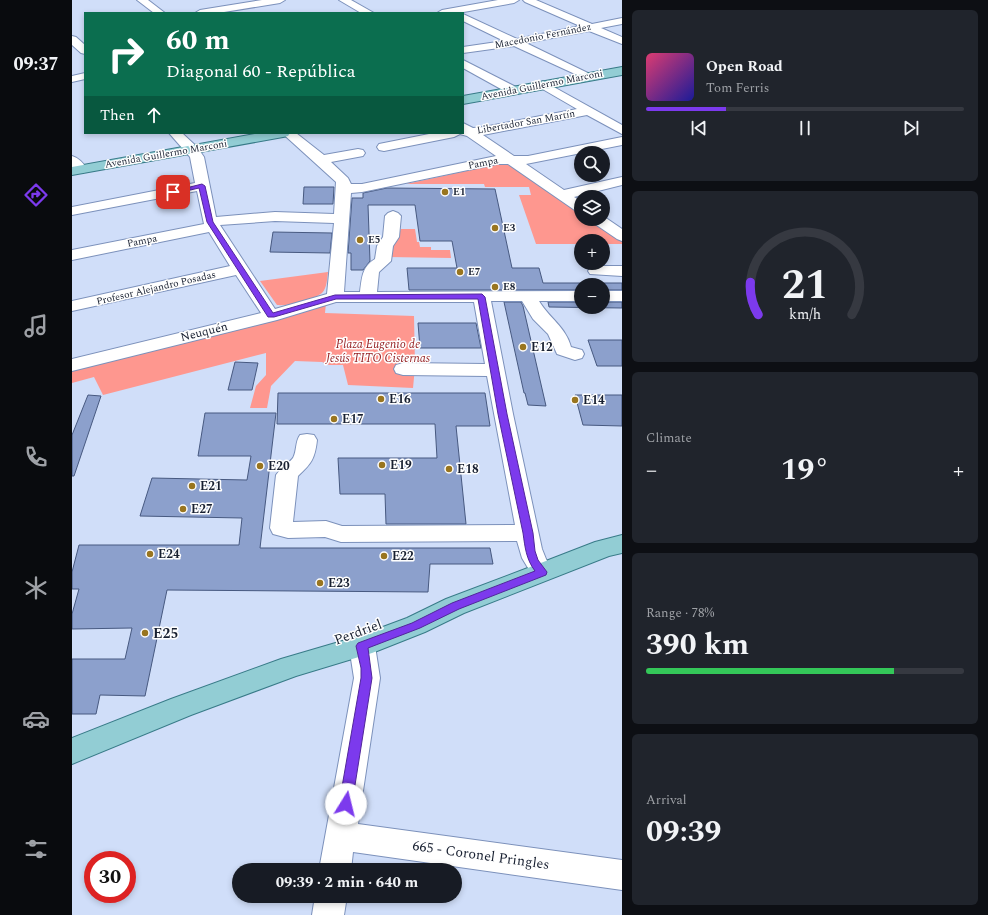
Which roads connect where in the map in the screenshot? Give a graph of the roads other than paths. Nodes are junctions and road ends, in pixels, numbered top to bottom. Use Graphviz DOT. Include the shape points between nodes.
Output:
graph roads {
  1 [pos="142,0"];
  2 [pos="280,0"];
  3 [pos="344,0"];
  4 [pos="514,0"];
  5 [pos="528,0"];
  6 [pos="254,2"];
  7 [pos="452,11"];
  8 [pos="159,12"];
  9 [pos="205,12"];
  10 [pos="271,12"];
  11 [pos="367,12"];
  12 [pos="464,17"];
  13 [pos="622,21"];
  14 [pos="590,27"];
  15 [pos="74,35"];
  16 [pos="622,41"];
  17 [pos="516,42"];
  18 [pos="84,49"];
  19 [pos="464,50"];
  20 [pos="464,64"];
  21 [pos="622,71"];
  22 [pos="84,76"];
  23 [pos="588,77"];
  24 [pos="72,78"];
  25 [pos="543,85"];
  26 [pos="514,90"];
  27 [pos="464,100"];
  28 [pos="588,111"];
  29 [pos="465,130"];
  30 [pos="622,130"];
  31 [pos="176,134"];
  32 [pos="278,134"];
  33 [pos="289,134"];
  34 [pos="449,134"];
  35 [pos="622,141"];
  36 [pos="384,147"];
  37 [pos="192,150"];
  38 [pos="358,152"];
  39 [pos="508,159"];
  40 [pos="321,160"];
  41 [pos="75,167"];
  42 [pos="622,181"];
  43 [pos="202,186"];
  44 [pos="344,189"];
  45 [pos="562,195"];
  46 [pos="574,203"];
  47 [pos="72,211"];
  48 [pos="393,216"];
  49 [pos="341,219"];
  50 [pos="211,224"];
  51 [pos="610,226"];
  52 [pos="619,231"];
  53 [pos="72,255"];
  54 [pos="240,269"];
  55 [pos="596,271"];
  56 [pos="622,271"];
  57 [pos="354,275"];
  58 [pos="368,296"];
  59 [pos="526,296"];
  60 [pos="574,296"];
  61 [pos="610,296"];
  62 [pos="622,296"];
  63 [pos="335,297"];
  64 [pos="482,297"];
  65 [pos="72,306"];
  66 [pos="271,316"];
  67 [pos="575,354"];
  68 [pos="72,365"];
  69 [pos="403,369"];
  70 [pos="495,370"];
  71 [pos="307,440"];
  72 [pos="528,533"];
  73 [pos="616,543"];
  74 [pos="542,572"];
  75 [pos="455,606"];
  76 [pos="362,646"];
  77 [pos="291,668"];
  78 [pos="72,751"];
  79 [pos="340,836"];
  80 [pos="336,863"];
  81 [pos="622,875"];
  82 [pos="330,903"];
  83 [pos="328,915"];
  1 -- 8 [label="street"];
  2 -- 6 [label="street"];
  3 -- 11 [label="street"];
  4 -- 7 [label="street"];
  5 -- 14 [label="street"];
  6 -- 9 [label="street"];
  6 -- 10 [label="street"];
  12 -- 17 [label="street"];
  13 -- 14 [label="street, Macedonio Fernández"];
  14 -- 16 [label="street"];
  14 -- 17 [label="street, Macedonio Fernández"];
  15 -- 18 [label="street"];
  17 -- 19 [label="street, Macedonio Fernández"];
  17 -- 23 [label="street"];
  20 -- 26 [label="street"];
  21 -- 23 [label="main road, Avenida Guillermo Marconi"];
  22 -- 24 [label="street"];
  23 -- 25 [label="main road, Avenida Guillermo Marconi"];
  25 -- 26 [label="main road, Avenida Guillermo Marconi"];
  25 -- 28 [label="street"];
  26 -- 27 [label="main road, Avenida Guillermo Marconi"];
  28 -- 29 [label="street, Libertador San Martín" via="484,131"];
  28 -- 30 [label="street"];
  29 -- 39 [label="street"];
  31 -- 37 [label="street"];
  32 -- 37 [label="main road, Avenida Guillermo Marconi"];
  33 -- 40 [label="street"];
  34 -- 36 [label="street"];
  35 -- 39 [label="street, Pampa" via="528,160"];
  37 -- 41 [label="main road, Avenida Guillermo Marconi"];
  37 -- 43 [label="street" via="197,157"];
  38 -- 40 [label="street"];
  39 -- 44 [label="street, Pampa" via="362,188"];
  39 -- 45 [label="street"];
  40 -- 44 [label="street" via="343,181"];
  42 -- 45 [label="street"];
  43 -- 47 [label="street"];
  43 -- 50 [label="street"];
  44 -- 49 [label="street"];
  45 -- 46 [label="street"];
  48 -- 57 [label="street" via="391,237 385,246 383,261"];
  49 -- 50 [label="street, Pampa" via="271,216"];
  49 -- 57 [label="street"];
  50 -- 53 [label="street, Pampa"];
  50 -- 54 [label="street"];
  51 -- 52 [label="street"];
  54 -- 65 [label="street, Profesor Alejandro Posadas"];
  54 -- 66 [label="street"];
  55 -- 56 [label="street"];
  57 -- 58 [label="street"];
  57 -- 63 [label="street"];
  58 -- 63 [label="street, Neuquén"];
  58 -- 64 [label="street, Neuquén"];
  59 -- 60 [label="street, Neuquén"];
  59 -- 64 [label="street, Neuquén"];
  59 -- 67 [label="street" via="538,314 553,327 560,338 563,350"];
  61 -- 62 [label="street"];
  63 -- 66 [label="street, Neuquén"];
  64 -- 70 [label="street"];
  66 -- 68 [label="street, Neuquén"];
  69 -- 70 [label="street"];
  70 -- 72 [label="street"];
  71 -- 72 [label="street" via="301,462 287,475 282,528 326,529 341,534"];
  72 -- 74 [label="street" via="530,551"];
  73 -- 74 [label="main road"];
  74 -- 75 [label="main road"];
  75 -- 76 [label="main road" via="416,626"];
  75 -- 77 [label="main road, Perdriel" via="404,616 346,635 330,642"];
  76 -- 77 [label="main road"];
  76 -- 79 [label="street" via="366,678"];
  77 -- 78 [label="main road" via="181,707"];
  79 -- 80 [label="street"];
  79 -- 81 [label="street, 665 - Coronel Pringles"];
  82 -- 83 [label="street"];
}
